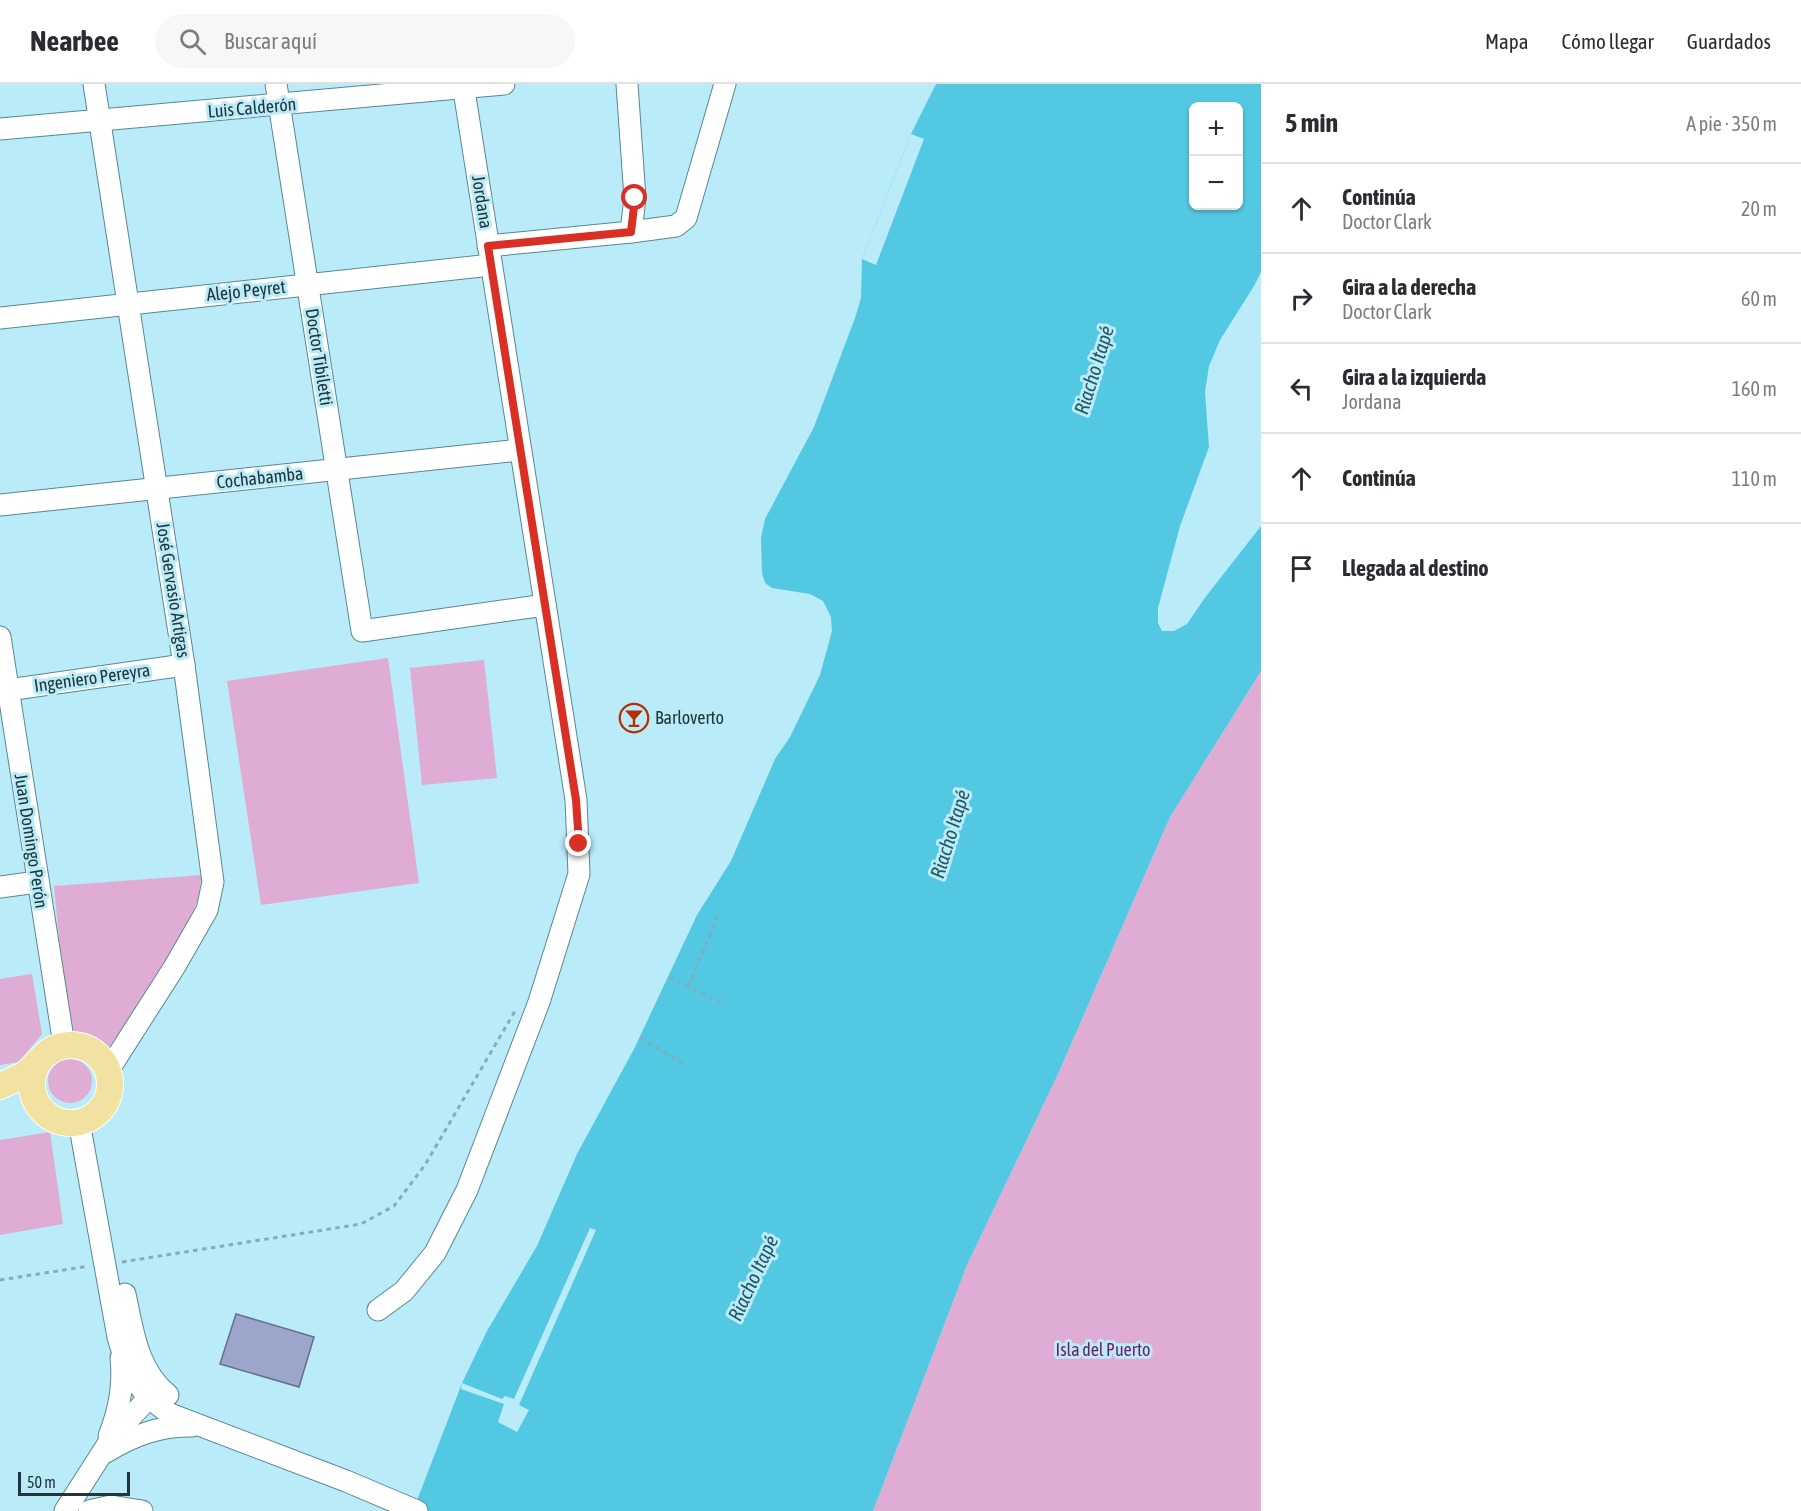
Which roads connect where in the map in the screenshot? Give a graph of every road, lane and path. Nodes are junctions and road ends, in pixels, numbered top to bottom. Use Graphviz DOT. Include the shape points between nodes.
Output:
graph roads {
  1 [pos="94,84"];
  2 [pos="276,84"];
  3 [pos="504,84"];
  4 [pos="627,84"];
  5 [pos="725,84"];
  6 [pos="464,86"];
  7 [pos="279,105"];
  8 [pos="100,121"];
  9 [pos="0,129"];
  10 [pos="631,232"];
  11 [pos="490,256"];
  12 [pos="308,285"];
  13 [pos="128,304"];
  14 [pos="0,318"];
  15 [pos="520,450"];
  16 [pos="337,469"];
  17 [pos="157,489"];
  18 [pos="0,506"];
  19 [pos="544,605"];
  20 [pos="0,638"];
  21 [pos="184,665"];
  22 [pos="4,691"];
  23 [pos="37,882"];
  24 [pos="0,887"];
  25 [pos="718,915"];
  26 [pos="669,977"];
  27 [pos="688,987"];
  28 [pos="520,1003"];
  29 [pos="724,1005"];
  30 [pos="640,1038"];
  31 [pos="64,1045"];
  32 [pos="37,1063"];
  33 [pos="686,1065"];
  34 [pos="108,1071"];
  35 [pos="0,1086"];
  36 [pos="0,1103"];
  37 [pos="36,1104"];
  38 [pos="86,1120"];
  39 [pos="112,1263"];
  40 [pos="0,1280"];
  41 [pos="378,1310"];
  42 [pos="118,1334"];
  43 [pos="154,1393"];
  44 [pos="206,1428"];
  45 [pos="103,1451"];
  46 [pos="65,1511"];
  47 [pos="89,1511"];
  48 [pos="142,1511"];
  49 [pos="417,1511"];
  1 -- 8 [label="street, José Gervasio Artigas"];
  2 -- 7 [label="street, Doctor Tibiletti"];
  3 -- 6 [label="street, Luis Calderón"];
  4 -- 10 [label="street" via="635,198"];
  5 -- 10 [label="street, Alejo Peyret" via="686,218 676,226"];
  6 -- 7 [label="street, Luis Calderón"];
  6 -- 11 [label="street, Jordana"];
  7 -- 8 [label="street, Luis Calderón"];
  7 -- 12 [label="street, Doctor Tibiletti"];
  8 -- 9 [label="street, Luis Calderón"];
  8 -- 13 [label="street, José Gervasio Artigas"];
  10 -- 11 [label="street, Alejo Peyret"];
  11 -- 12 [label="street, Alejo Peyret"];
  11 -- 15 [label="street, Jordana"];
  12 -- 13 [label="street, Alejo Peyret"];
  12 -- 16 [label="street, Doctor Tibiletti"];
  13 -- 14 [label="street, Alejo Peyret"];
  13 -- 17 [label="street, José Gervasio Artigas"];
  15 -- 16 [label="street, Cochabamba"];
  15 -- 19 [label="street, Jordana"];
  16 -- 17 [label="street, Cochabamba"];
  16 -- 19 [label="street, Doctor Tibiletti" via="362,631"];
  17 -- 18 [label="street, Cochabamba"];
  17 -- 21 [label="street, José Gervasio Artigas"];
  19 -- 41 [label="street, Jordana" via="576,800 579,874 539,1002 467,1190 435,1252 404,1291"];
  20 -- 22 [label="street, Juan Domingo Perón"];
  21 -- 22 [label="street, Ingeniero Pereyra"];
  21 -- 34 [label="street, José Gervasio Artigas" via="213,882 207,910"];
  22 -- 23 [label="street, Juan Domingo Perón"];
  23 -- 24 [label="street"];
  23 -- 31 [label="street, Juan Domingo Perón"];
  25 -- 27 [label="path"];
  26 -- 27 [label="path"];
  27 -- 29 [label="path"];
  28 -- 39 [label="path" via="425,1165 393,1206 361,1224"];
  30 -- 33 [label="path"];
  31 -- 32 [label="main road" via="53,1048"];
  31 -- 34 [label="main road" via="86,1047 96,1053"];
  32 -- 35 [label="main road" via="26,1074"];
  32 -- 37 [label="main road" via="31,1083"];
  34 -- 38 [label="main road" via="108,1097 102,1109"];
  36 -- 37 [label="main road" via="19,1100"];
  37 -- 38 [label="main road" via="55,1120"];
  38 -- 39 [label="street"];
  39 -- 40 [label="path"];
  39 -- 42 [label="street"];
  39 -- 43 [label="street"];
  42 -- 43 [label="street" via="133,1379"];
  42 -- 45 [label="street" via="120,1399"];
  43 -- 44 [label="street" via="170,1414"];
  43 -- 45 [label="street"];
  44 -- 45 [label="street" via="157,1429"];
  44 -- 49 [label="street"];
  45 -- 46 [label="street"];
  47 -- 48 [label="street" via="111,1506"];
}
